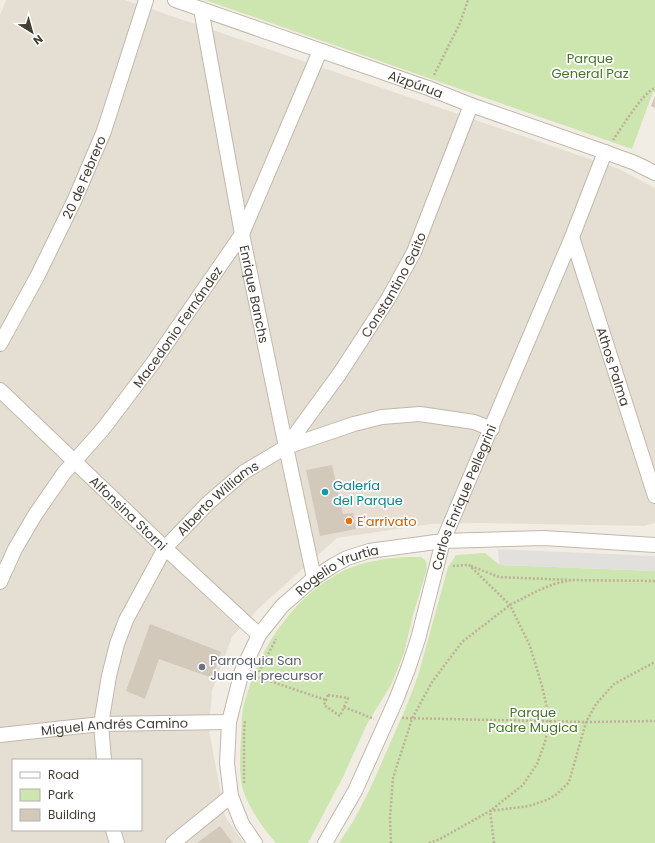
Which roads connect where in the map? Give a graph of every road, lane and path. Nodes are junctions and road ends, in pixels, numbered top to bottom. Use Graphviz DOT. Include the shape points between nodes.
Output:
graph roads {
  1 [pos="146,0"];
  2 [pos="175,0"];
  3 [pos="468,0"];
  4 [pos="201,9"];
  5 [pos="320,51"];
  6 [pos="428,88"];
  7 [pos="655,88"];
  8 [pos="471,105"];
  9 [pos="605,152"];
  10 [pos="655,173"];
  11 [pos="242,234"];
  12 [pos="572,237"];
  13 [pos="0,344"];
  14 [pos="0,390"];
  15 [pos="492,428"];
  16 [pos="286,447"];
  17 [pos="75,461"];
  18 [pos="655,496"];
  19 [pos="443,541"];
  20 [pos="655,545"];
  21 [pos="165,548"];
  22 [pos="469,565"];
  23 [pos="437,566"];
  24 [pos="314,578"];
  25 [pos="571,580"];
  26 [pos="655,581"];
  27 [pos="0,582"];
  28 [pos="510,605"];
  29 [pos="259,634"];
  30 [pos="279,634"];
  31 [pos="655,662"];
  32 [pos="242,671"];
  33 [pos="257,677"];
  34 [pos="254,684"];
  35 [pos="326,700"];
  36 [pos="344,708"];
  37 [pos="245,719"];
  38 [pos="412,719"];
  39 [pos="387,720"];
  40 [pos="550,721"];
  41 [pos="655,721"];
  42 [pos="229,722"];
  43 [pos="586,722"];
  44 [pos="101,724"];
  45 [pos="0,735"];
  46 [pos="104,759"];
  47 [pos="229,790"];
  48 [pos="490,811"];
  49 [pos="113,831"];
  50 [pos="117,843"];
  51 [pos="173,843"];
  52 [pos="255,843"];
  53 [pos="325,843"];
  54 [pos="391,843"];
  55 [pos="429,843"];
  56 [pos="494,843"];
  1 -- 13 [label="street, 20 de Febrero" via="104,131 37,277"];
  2 -- 4 [label="street, Aizpúrua"];
  3 -- 6 [label="path" via="460,23"];
  4 -- 5 [label="street, Aizpúrua"];
  4 -- 11 [label="street, Enrique Banchs"];
  5 -- 6 [label="street, Aizpúrua"];
  5 -- 11 [label="street, Macedonio Fernández"];
  6 -- 8 [label="street, Aizpúrua"];
  7 -- 9 [label="path" via="650,90 639,104"];
  8 -- 9 [label="street, Aizpúrua"];
  8 -- 16 [label="street, Constantino Gaito" via="414,252 396,285 340,372"];
  9 -- 10 [label="street, Aizpúrua"];
  9 -- 12 [label="street, Carlos Enrique Pellegrini"];
  11 -- 16 [label="street, Enrique Banchs"];
  11 -- 17 [label="street, Macedonio Fernández" via="153,364"];
  12 -- 15 [label="street, Carlos Enrique Pellegrini"];
  12 -- 18 [label="street, Athos Palma"];
  14 -- 17 [label="street, Alfonsina Storni"];
  15 -- 16 [label="street, Alberto Williams" via="474,422 420,414 390,416 354,424"];
  15 -- 19 [label="street, Carlos Enrique Pellegrini"];
  16 -- 21 [label="street, Alberto Williams" via="244,472 208,503"];
  16 -- 24 [label="street, Enrique Banchs"];
  17 -- 21 [label="street, Alfonsina Storni"];
  17 -- 27 [label="street, Macedonio Fernández" via="35,515"];
  19 -- 20 [label="street, Rogelio Yrurtia" via="544,538"];
  19 -- 23 [label="street, Carlos Enrique Pellegrini"];
  19 -- 24 [label="street, Rogelio Yrurtia" via="369,551 347,558"];
  21 -- 29 [label="street, Alfonsina Storni"];
  21 -- 44 [label="street, Alberto Williams" via="126,620 117,644"];
  22 -- 23 [label="path"];
  22 -- 25 [label="path" via="499,576"];
  22 -- 28 [label="path"];
  23 -- 39 [label="street, Carlos Enrique Pellegrini" via="418,639"];
  24 -- 29 [label="street, Rogelio Yrurtia" via="282,606"];
  25 -- 26 [label="path"];
  25 -- 28 [label="path" via="554,584"];
  28 -- 38 [label="path" via="462,642 432,682"];
  28 -- 40 [label="path" via="530,646"];
  29 -- 32 [label="street, Rogelio Yrurtia"];
  30 -- 33 [label="path"];
  31 -- 43 [label="path" via="614,684 596,704"];
  32 -- 33 [label="path"];
  32 -- 42 [label="street, Rogelio Yrurtia"];
  33 -- 34 [label="path"];
  33 -- 35 [label="path"];
  35 -- 36 [label="path" via="324,705 340,716"];
  35 -- 36 [label="path" via="328,696 348,698"];
  36 -- 39 [label="path"];
  37 -- 47 [label="path" via="245,783"];
  38 -- 39 [label="path"];
  38 -- 40 [label="path"];
  38 -- 54 [label="path" via="393,778"];
  39 -- 53 [label="street, Carlos Enrique Pellegrini" via="355,791"];
  40 -- 43 [label="path"];
  40 -- 48 [label="path" via="537,764 523,785"];
  41 -- 43 [label="path"];
  42 -- 44 [label="street, Miguel Andrés Camino"];
  42 -- 47 [label="street, Rogelio Yrurtia"];
  43 -- 48 [label="path" via="569,782 557,794 529,806"];
  44 -- 45 [label="street, Miguel Andrés Camino"];
  44 -- 46 [label="street, Alberto Williams"];
  47 -- 51 [label="street"];
  47 -- 52 [label="street, Rogelio Yrurtia" via="242,824"];
  48 -- 55 [label="path"];
  48 -- 56 [label="path"];
  49 -- 50 [label="street"];
}
